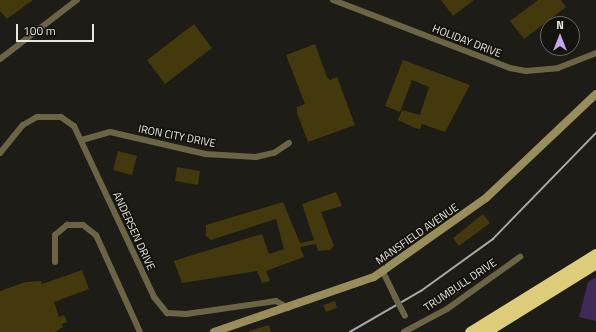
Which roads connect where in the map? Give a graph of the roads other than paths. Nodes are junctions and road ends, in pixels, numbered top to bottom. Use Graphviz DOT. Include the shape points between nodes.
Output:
graph roads {
  1 [pos="77,0"];
  2 [pos="334,0"];
  3 [pos="596,53"];
  4 [pos="0,59"];
  5 [pos="596,94"];
  6 [pos="82,140"];
  7 [pos="289,143"];
  8 [pos="0,153"];
  9 [pos="596,254"];
  10 [pos="520,257"];
  11 [pos="55,262"];
  12 [pos="596,263"];
  13 [pos="383,272"];
  14 [pos="288,308"];
  15 [pos="410,328"];
  16 [pos="140,332"];
  17 [pos="214,332"];
  18 [pos="404,332"];
  19 [pos="470,332"];
  20 [pos="485,332"];
  1 -- 4 [label="street"];
  2 -- 3 [label="street, HOLIDAY DRIVE" via="510,68 526,71 558,68"];
  5 -- 13 [label="main road, MANSFIELD AVENUE" via="486,198"];
  6 -- 7 [label="street, IRON CITY DRIVE" via="110,132 205,154 256,157 274,153"];
  6 -- 8 [label="street, ANDERSEN DRIVE" via="68,120 45,115 23,126"];
  6 -- 14 [label="street, ANDERSEN DRIVE" via="162,310 179,314 276,301"];
  9 -- 19 [label="highway"];
  10 -- 15 [label="street, TRUMBULL DRIVE" via="447,309"];
  11 -- 16 [label="street" via="55,235 67,225 84,225 96,234"];
  12 -- 20 [label="highway"];
  13 -- 14 [label="main road, MANSFIELD AVENUE" via="358,285"];
  13 -- 15 [label="street, bridge"];
  14 -- 17 [label="main road, MANSFIELD AVENUE"];
  15 -- 18 [label="street, TRUMBULL DRIVE"];
}
